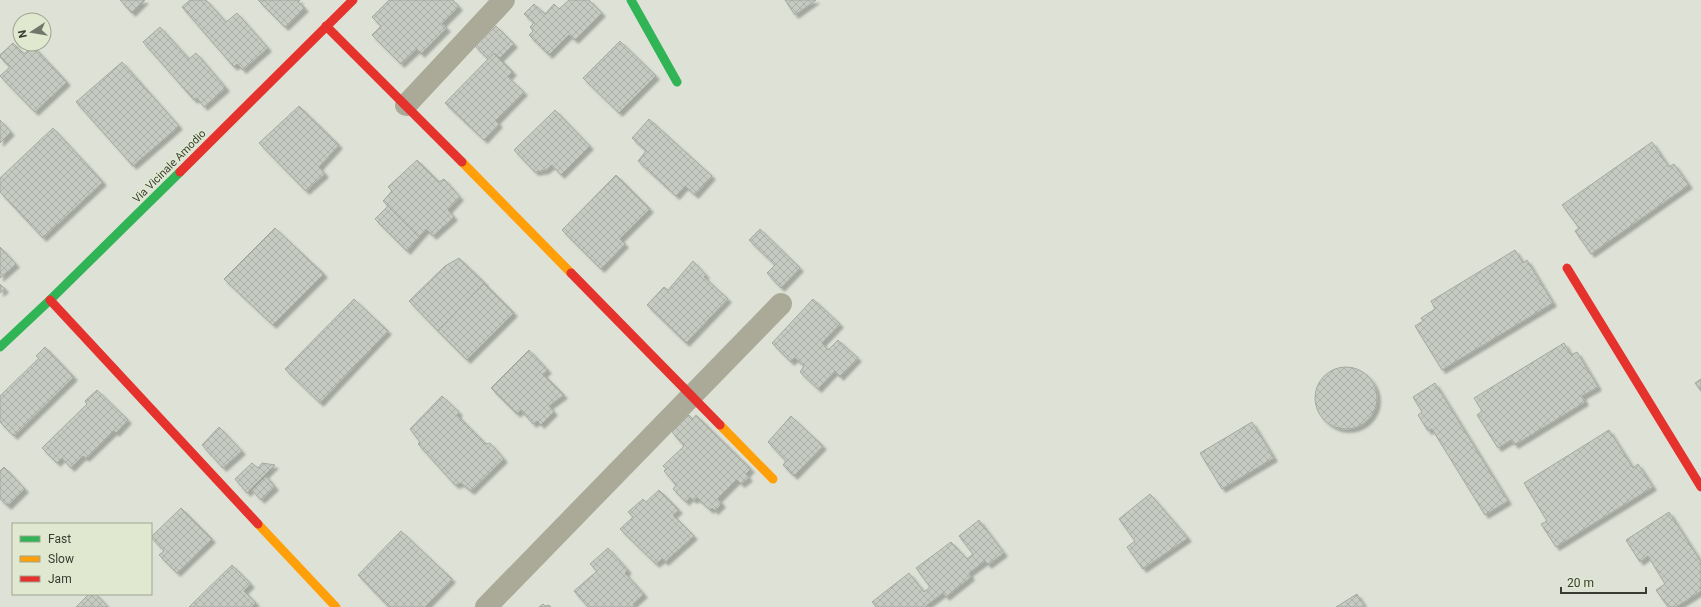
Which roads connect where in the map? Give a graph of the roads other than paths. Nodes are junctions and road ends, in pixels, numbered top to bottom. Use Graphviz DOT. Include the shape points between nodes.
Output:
graph roads {
  1 [pos="353,0"];
  2 [pos="504,0"];
  3 [pos="631,0"];
  4 [pos="326,26"];
  5 [pos="678,82"];
  6 [pos="406,105"];
  7 [pos="1566,268"];
  8 [pos="50,300"];
  9 [pos="781,304"];
  10 [pos="0,347"];
  11 [pos="692,395"];
  12 [pos="773,479"];
  13 [pos="1701,487"];
  14 [pos="336,607"];
  15 [pos="486,607"];
  1 -- 4 [label="street, Via Vicinale Amodio"];
  2 -- 6 [label="street"];
  3 -- 5 [label="street"];
  4 -- 6 [label="street"];
  4 -- 8 [label="street, Via Vicinale Amodio"];
  6 -- 11 [label="street"];
  7 -- 13 [label="street"];
  8 -- 10 [label="street, Via Vicinale Amodio"];
  8 -- 14 [label="street"];
  9 -- 11 [label="street"];
  11 -- 12 [label="street"];
  11 -- 15 [label="street"];
}
